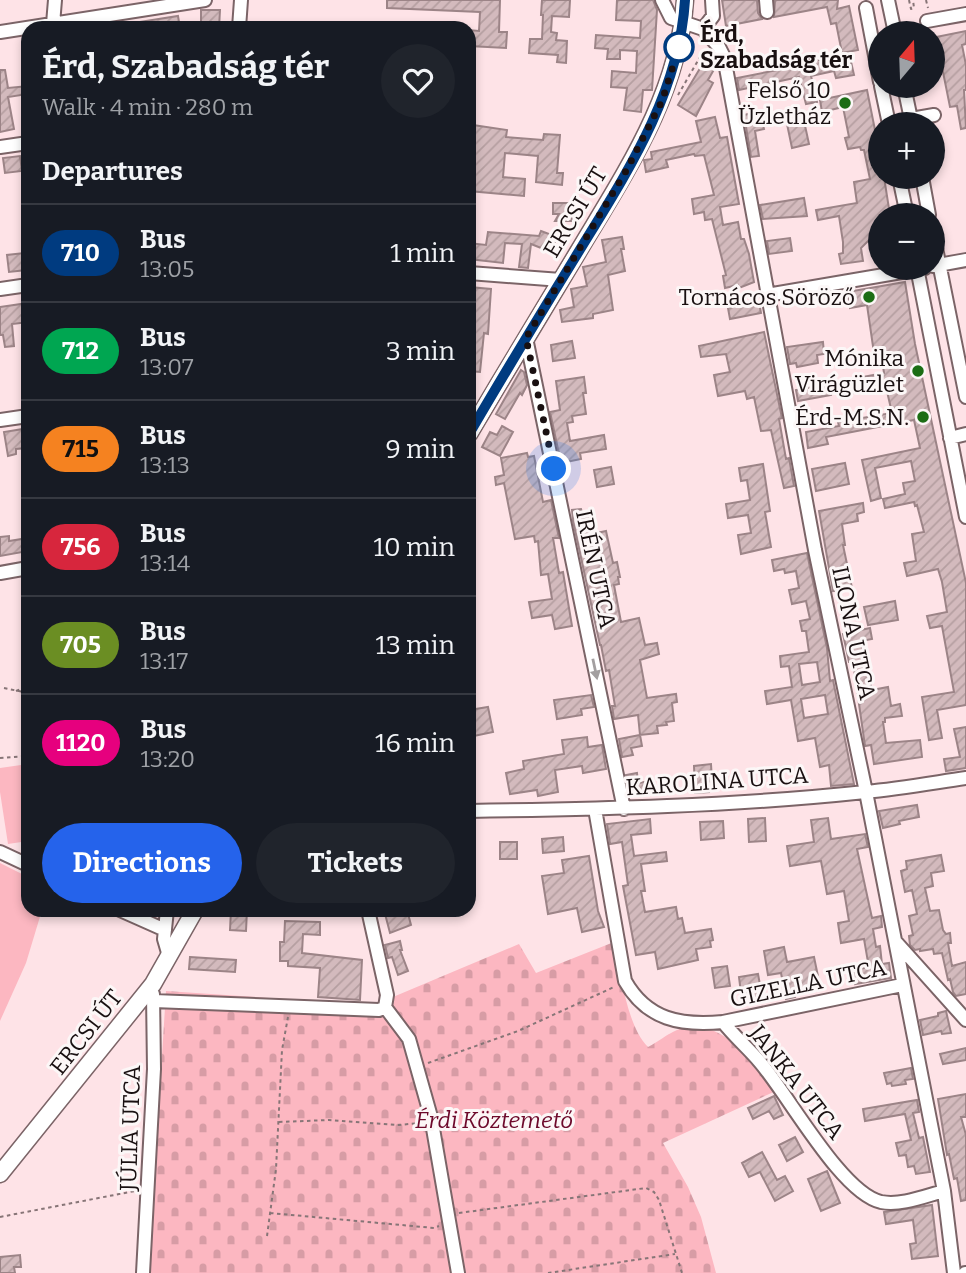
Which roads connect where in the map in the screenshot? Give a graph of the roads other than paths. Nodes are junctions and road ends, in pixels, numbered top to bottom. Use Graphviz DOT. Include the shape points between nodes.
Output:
graph roads {
  1 [pos="55,0"];
  2 [pos="205,0"];
  3 [pos="242,0"];
  4 [pos="662,0"];
  5 [pos="685,0"];
  6 [pos="712,0"];
  7 [pos="888,0"];
  8 [pos="866,8"];
  9 [pos="966,14"];
  10 [pos="53,21"];
  11 [pos="72,21"];
  12 [pos="240,21"];
  13 [pos="869,21"];
  14 [pos="892,21"];
  15 [pos="927,21"];
  16 [pos="682,23"];
  17 [pos="21,29"];
  18 [pos="703,29"];
  19 [pos="0,32"];
  20 [pos="21,144"];
  21 [pos="0,147"];
  22 [pos="966,260"];
  23 [pos="945,264"];
  24 [pos="476,274"];
  25 [pos="868,277"];
  26 [pos="922,280"];
  27 [pos="939,280"];
  28 [pos="561,281"];
  29 [pos="21,286"];
  30 [pos="0,289"];
  31 [pos="767,295"];
  32 [pos="526,338"];
  33 [pos="957,355"];
  34 [pos="934,360"];
  35 [pos="966,397"];
  36 [pos="21,417"];
  37 [pos="0,420"];
  38 [pos="476,421"];
  39 [pos="966,435"];
  40 [pos="950,438"];
  41 [pos="966,517"];
  42 [pos="21,569"];
  43 [pos="0,573"];
  44 [pos="966,778"];
  45 [pos="866,792"];
  46 [pos="595,809"];
  47 [pos="624,809"];
  48 [pos="476,811"];
  49 [pos="0,852"];
  50 [pos="21,862"];
  51 [pos="136,917"];
  52 [pos="166,917"];
  53 [pos="191,917"];
  54 [pos="369,917"];
  55 [pos="165,930"];
  56 [pos="895,941"];
  57 [pos="169,956"];
  58 [pos="153,984"];
  59 [pos="902,985"];
  60 [pos="154,1001"];
  61 [pos="386,1001"];
  62 [pos="966,1020"];
  63 [pos="723,1022"];
  64 [pos="0,1174"];
  65 [pos="944,1191"];
  66 [pos="143,1273"];
  67 [pos="458,1273"];
  68 [pos="954,1273"];
  1 -- 10 [label="street"];
  2 -- 11 [label="street"];
  3 -- 12 [label="street"];
  4 -- 16 [label="street" via="671,18"];
  5 -- 16 [label="main road, ERCSI ÚT"];
  6 -- 18 [label="street" via="713,16"];
  7 -- 14 [label="street"];
  8 -- 13 [label="street"];
  9 -- 15 [label="street"];
  16 -- 18 [label="street"];
  16 -- 28 [label="main road, ERCSI ÚT" via="677,59 654,118"];
  17 -- 19 [label="street"];
  18 -- 31 [label="street, ILONA UTCA" via="724,57"];
  20 -- 21 [label="street"];
  22 -- 23 [label="street"];
  24 -- 28 [label="street"];
  25 -- 31 [label="street"];
  26 -- 34 [label="street"];
  27 -- 33 [label="street"];
  28 -- 32 [label="main road, ERCSI ÚT"];
  29 -- 30 [label="street"];
  31 -- 45 [label="street, ILONA UTCA"];
  32 -- 38 [label="main road, ERCSI ÚT"];
  32 -- 47 [label="street, IRÉN UTCA, one-way"];
  33 -- 34 [label="street"];
  33 -- 35 [label="street"];
  34 -- 40 [label="street"];
  36 -- 37 [label="street"];
  39 -- 40 [label="street"];
  40 -- 41 [label="street"];
  42 -- 43 [label="street"];
  44 -- 45 [label="street, KAROLINA UTCA"];
  45 -- 47 [label="street, KAROLINA UTCA"];
  45 -- 56 [label="street, ILONA UTCA"];
  46 -- 47 [label="street, KAROLINA UTCA"];
  46 -- 48 [label="street, KAROLINA UTCA"];
  46 -- 63 [label="street, JANKA UTCA" via="625,981 634,996 680,1023"];
  49 -- 50 [label="street"];
  51 -- 55 [label="street"];
  52 -- 55 [label="street"];
  53 -- 57 [label="main road, ERCSI ÚT"];
  54 -- 61 [label="street"];
  55 -- 57 [label="street"];
  56 -- 59 [label="street, ILONA UTCA"];
  56 -- 62 [label="street"];
  57 -- 58 [label="main road, ERCSI ÚT"];
  58 -- 60 [label="street, JÚLIA UTCA"];
  58 -- 64 [label="main road, ERCSI ÚT"];
  59 -- 63 [label="street, GIZELLA UTCA"];
  59 -- 65 [label="street, ILONA UTCA"];
  60 -- 61 [label="street" via="371,1011"];
  60 -- 66 [label="street, JÚLIA UTCA"];
  61 -- 67 [label="street" via="409,1039 431,1117"];
  63 -- 65 [label="street, JANKA UTCA" via="759,1060 820,1147 862,1195 900,1202"];
  65 -- 68 [label="street, ILONA UTCA"];
}
